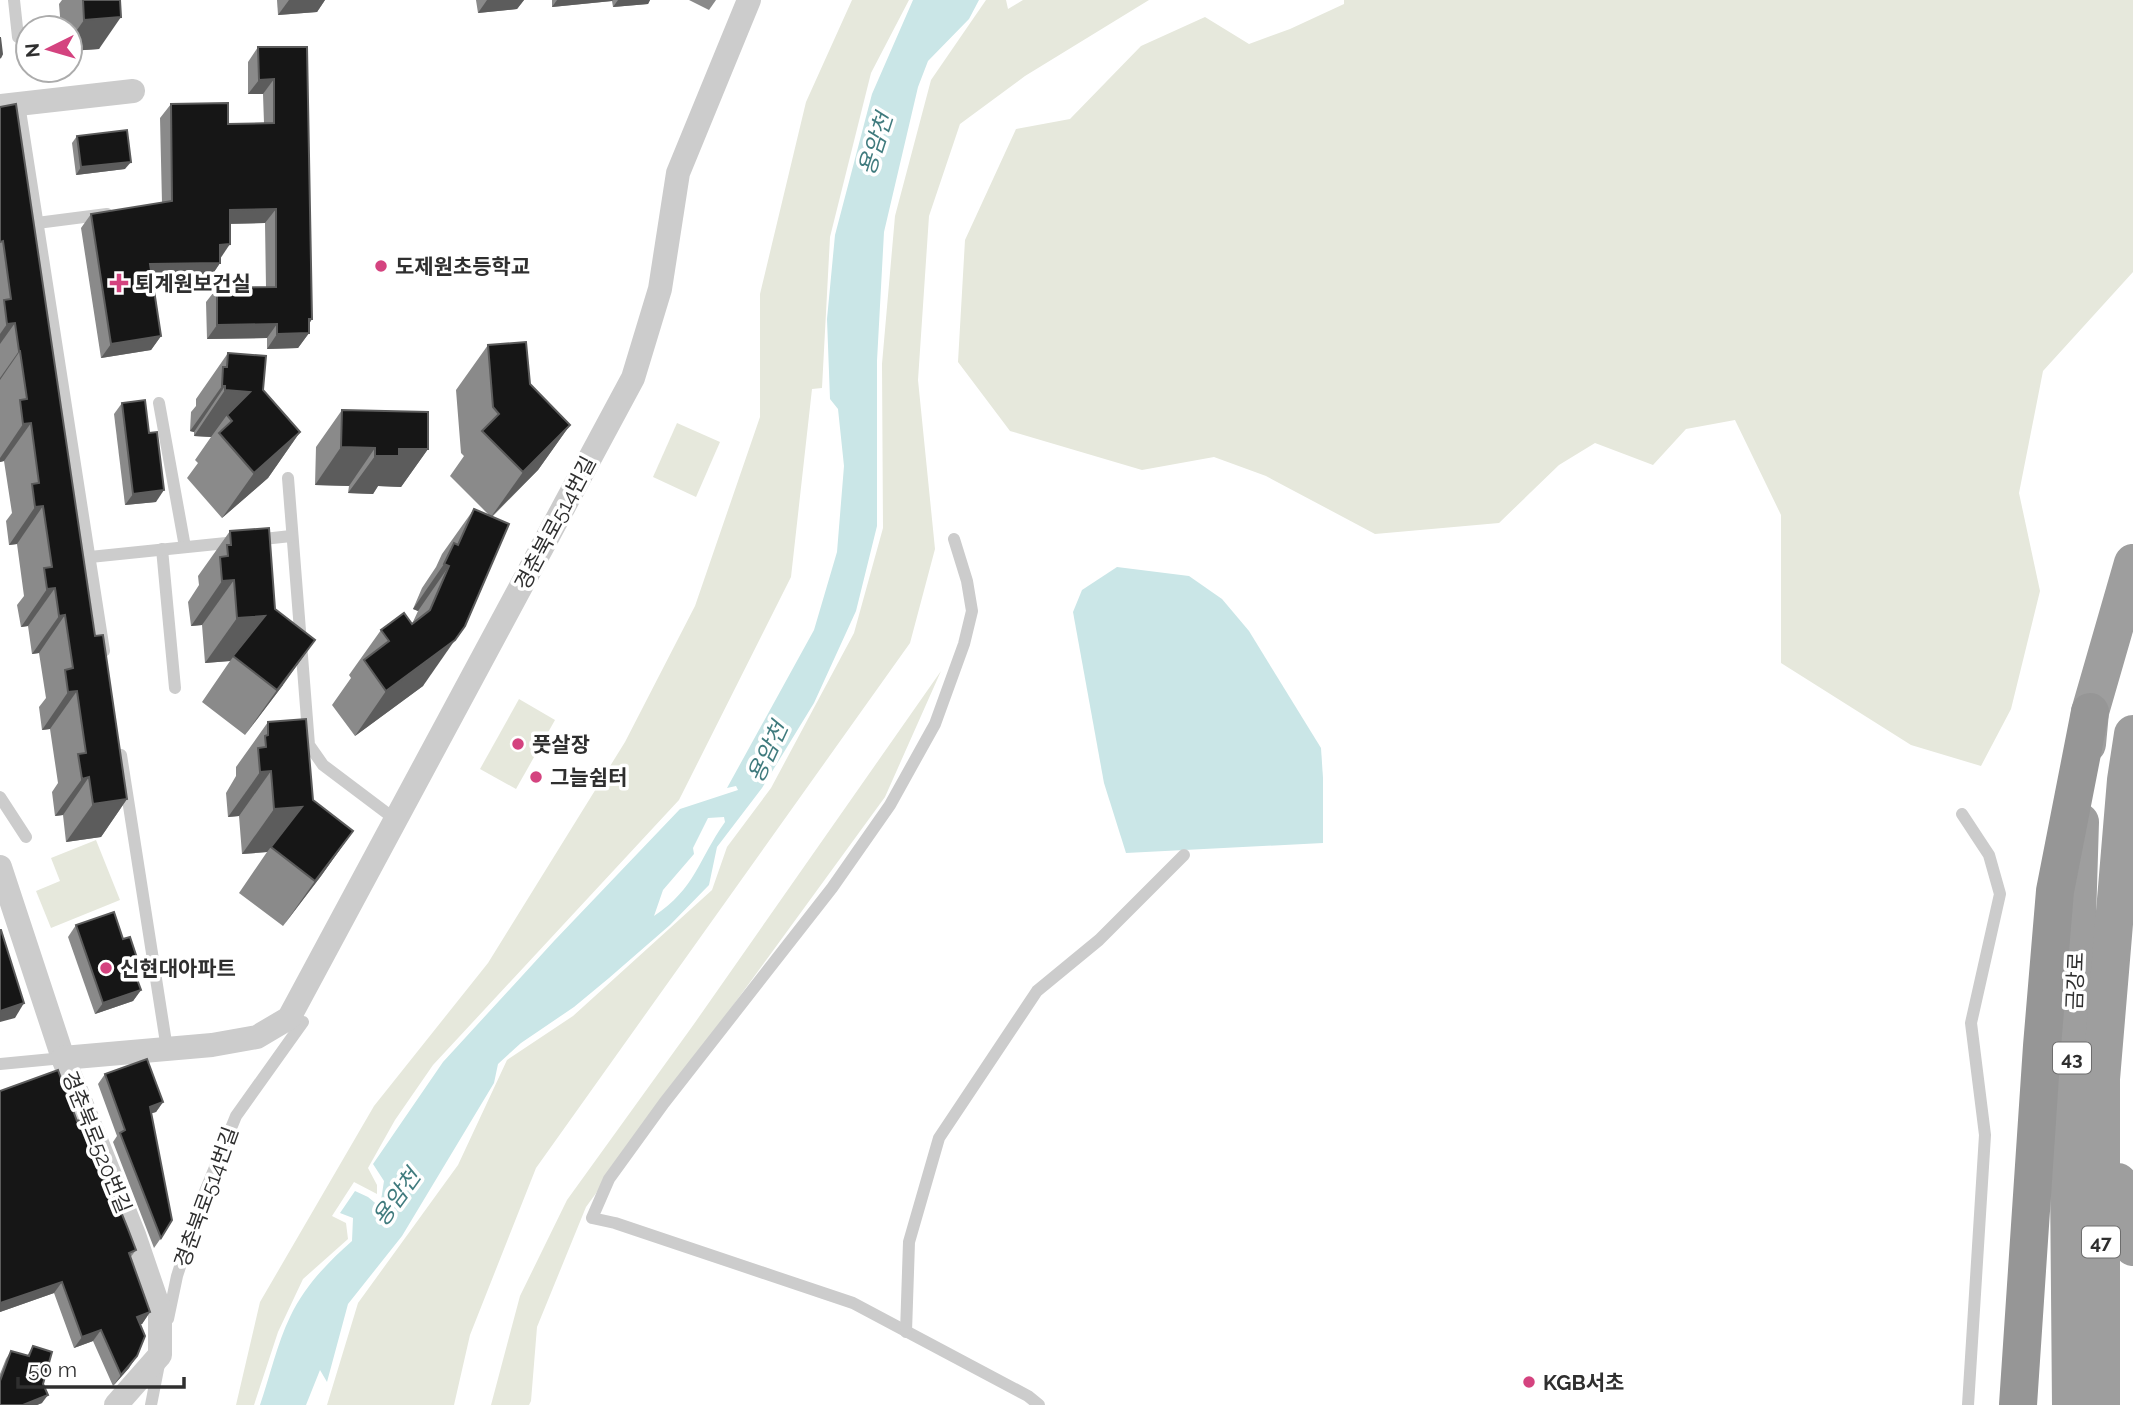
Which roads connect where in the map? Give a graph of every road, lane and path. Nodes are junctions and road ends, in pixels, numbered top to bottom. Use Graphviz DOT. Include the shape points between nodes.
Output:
graph roads {
  1 [pos="749,0"];
  2 [pos="132,91"];
  3 [pos="9,105"];
  4 [pos="110,213"];
  5 [pos="37,223"];
  6 [pos="159,403"];
  7 [pos="288,478"];
  8 [pos="292,536"];
  9 [pos="954,539"];
  10 [pos="185,547"];
  11 [pos="162,549"];
  12 [pos="90,557"];
  13 [pos="2133,563"];
  14 [pos="107,666"];
  15 [pos="176,688"];
  16 [pos="2091,712"];
  17 [pos="2133,734"];
  18 [pos="120,748"];
  19 [pos="0,797"];
  20 [pos="1962,814"];
  21 [pos="396,820"];
  22 [pos="26,837"];
  23 [pos="1184,855"];
  24 [pos="0,867"];
  25 [pos="289,1018"];
  26 [pos="167,1049"];
  27 [pos="63,1058"];
  28 [pos="0,1064"];
  29 [pos="2101,1079"];
  30 [pos="2133,1247"];
  31 [pos="906,1332"];
  32 [pos="160,1354"];
  33 [pos="116,1405"];
  34 [pos="151,1405"];
  35 [pos="1039,1405"];
  36 [pos="1968,1405"];
  37 [pos="2018,1405"];
  38 [pos="2071,1405"];
  39 [pos="2101,1405"];
  1 -- 21 [label="street, 경춘북로514번길" via="678,173 660,289 633,378"];
  2 -- 3 [label="street"];
  3 -- 5 [label="lane"];
  4 -- 5 [label="lane"];
  5 -- 12 [label="lane"];
  6 -- 10 [label="lane"];
  7 -- 8 [label="lane"];
  8 -- 10 [label="lane"];
  8 -- 21 [label="lane" via="309,745 323,765"];
  9 -- 31 [label="lane" via="972,611 935,724 890,805 840,878 664,1103 609,1179 592,1218 853,1303"];
  10 -- 11 [label="lane"];
  11 -- 12 [label="lane"];
  11 -- 15 [label="lane"];
  12 -- 14 [label="lane"];
  13 -- 16 [label="highway, 금강로 / 43"];
  16 -- 37 [label="highway" via="2055,891"];
  16 -- 38 [label="highway, 금강로 / 43" via="2079,833 2069,1179"];
  17 -- 29 [label="highway, 금강로 / 43"];
  18 -- 26 [label="lane"];
  19 -- 22 [label="lane"];
  20 -- 36 [label="lane" via="1989,855 2000,894 1971,1023 1985,1135"];
  21 -- 25 [label="street, 경춘북로514번길"];
  23 -- 31 [label="lane" via="1099,940 1037,991 939,1138 909,1242"];
  24 -- 27 [label="street, 경춘북로520번길"];
  25 -- 26 [label="street" via="257,1037"];
  25 -- 32 [label="lane, 경춘북로514번길" via="303,1022 236,1116 202,1199 177,1276"];
  26 -- 27 [label="street"];
  27 -- 28 [label="lane"];
  27 -- 32 [label="street, 경춘북로520번길" via="160,1311"];
  29 -- 30 [label="highway, 43" via="2123,1214"];
  29 -- 39 [label="highway, 금강로 / 47"];
  31 -- 35 [label="lane"];
  32 -- 33 [label="street"];
  32 -- 34 [label="lane, 경춘북로514번길"];
}
